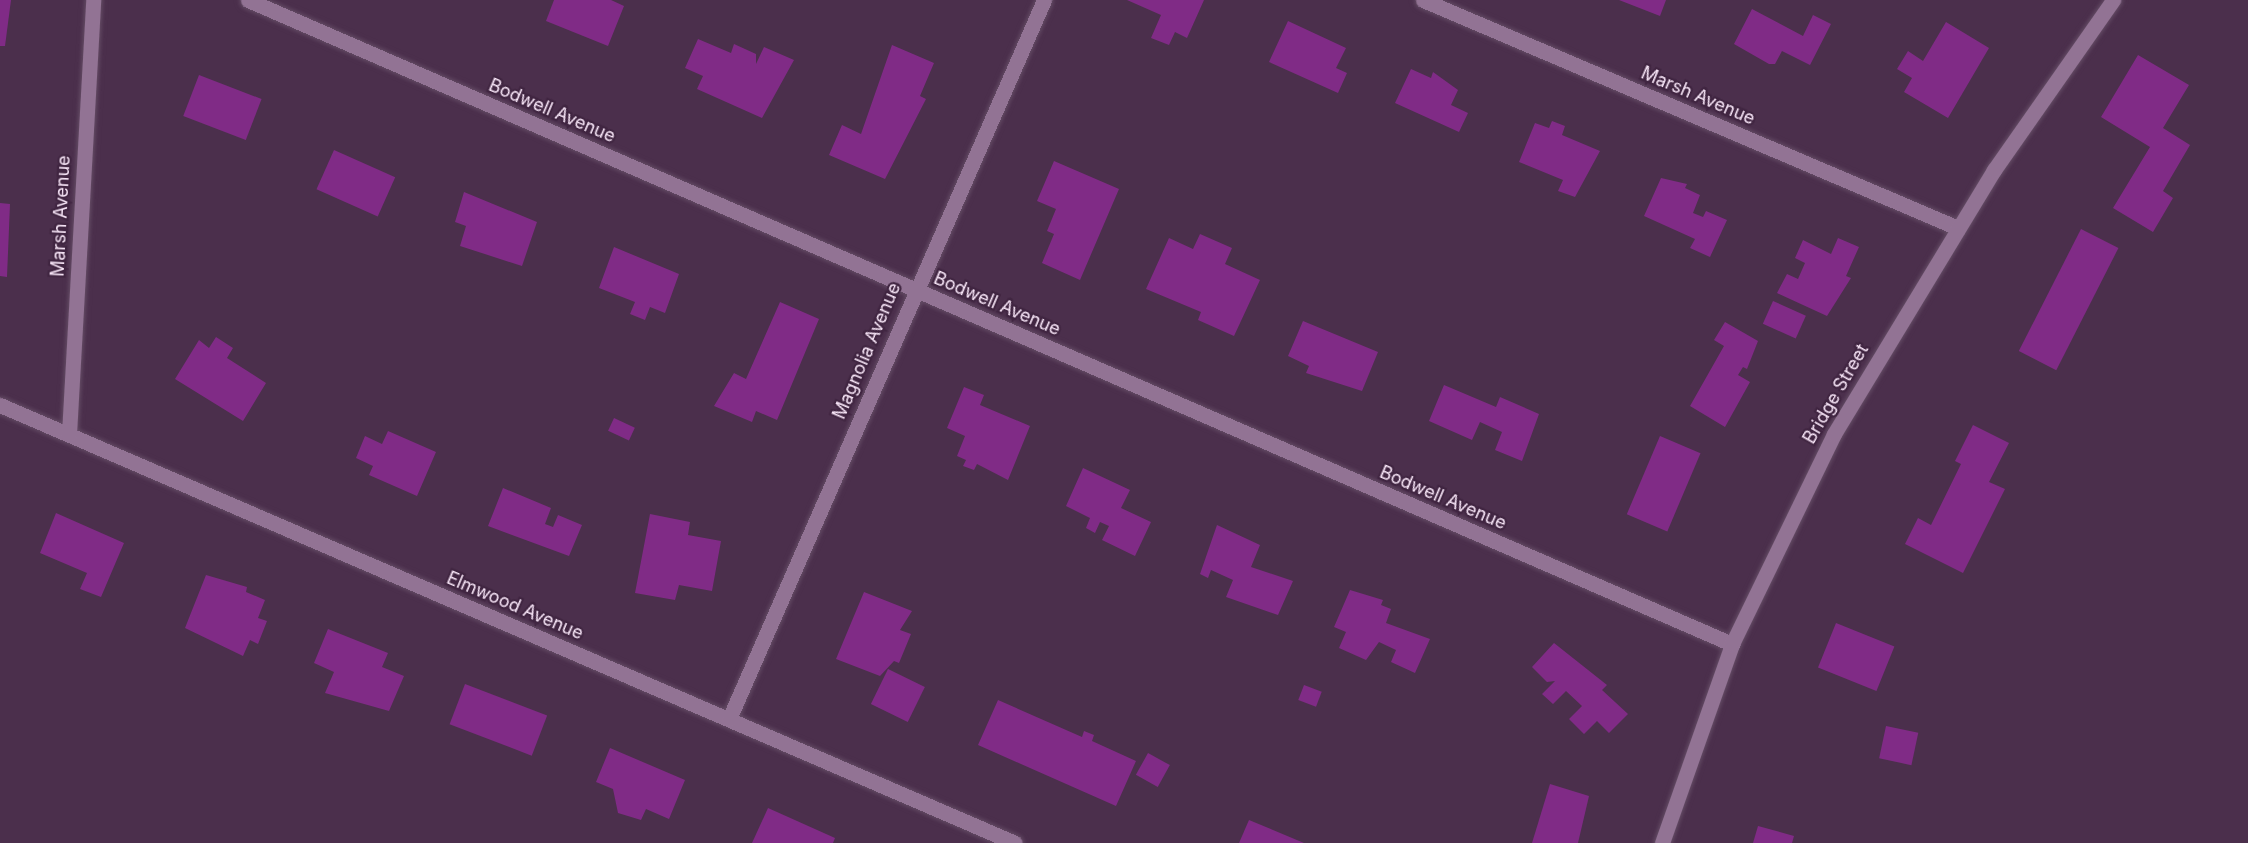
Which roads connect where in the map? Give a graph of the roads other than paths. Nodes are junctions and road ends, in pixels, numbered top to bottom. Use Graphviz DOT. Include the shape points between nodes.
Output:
graph roads {
  1 [pos="93,0"];
  2 [pos="248,0"];
  3 [pos="1044,0"];
  4 [pos="1423,0"];
  5 [pos="2113,0"];
  6 [pos="1958,228"];
  7 [pos="915,290"];
  8 [pos="0,405"];
  9 [pos="69,434"];
  10 [pos="1732,644"];
  11 [pos="729,719"];
  12 [pos="1015,843"];
  13 [pos="1662,843"];
  1 -- 9 [label="street, Marsh Avenue"];
  2 -- 7 [label="street, Bodwell Avenue"];
  3 -- 7 [label="street, Magnolia Avenue"];
  4 -- 6 [label="street, Marsh Avenue"];
  5 -- 6 [label="street, Bridge Street"];
  6 -- 10 [label="street, Bridge Street" via="1834,434"];
  7 -- 10 [label="street, Bodwell Avenue"];
  7 -- 11 [label="street, Magnolia Avenue"];
  8 -- 9 [label="street, Elmwood Avenue"];
  9 -- 11 [label="street, Elmwood Avenue"];
  10 -- 13 [label="street, Bridge Street"];
  11 -- 12 [label="street, Elmwood Avenue"];
}
